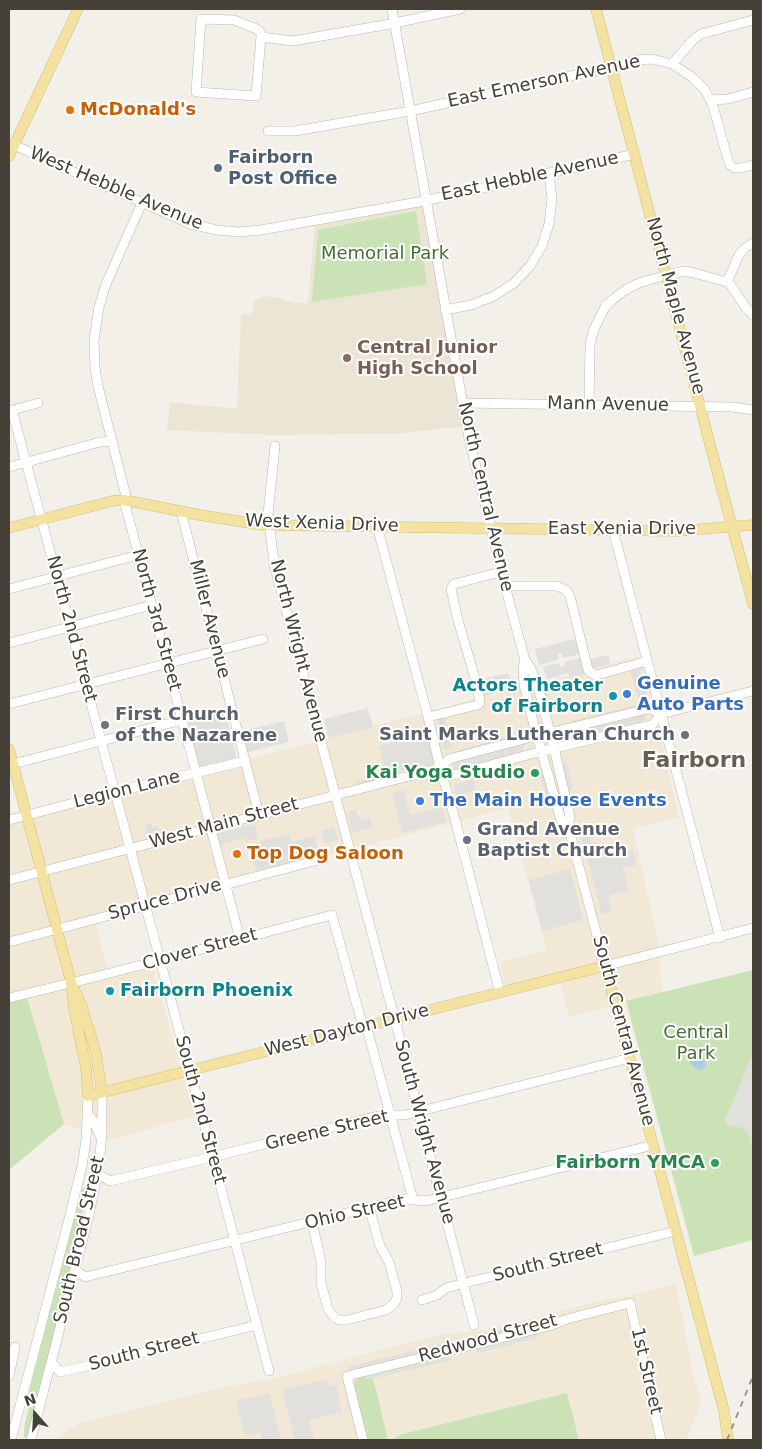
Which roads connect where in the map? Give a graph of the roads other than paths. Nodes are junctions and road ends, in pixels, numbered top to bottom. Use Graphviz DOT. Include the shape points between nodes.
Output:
graph roads {
  1 [pos="78,9"];
  2 [pos="392,9"];
  3 [pos="460,9"];
  4 [pos="596,9"];
  5 [pos="753,20"];
  6 [pos="395,23"];
  7 [pos="261,37"];
  8 [pos="672,64"];
  9 [pos="612,67"];
  10 [pos="753,92"];
  11 [pos="710,100"];
  12 [pos="410,111"];
  13 [pos="268,131"];
  14 [pos="14,145"];
  15 [pos="635,154"];
  16 [pos="9,156"];
  17 [pos="753,165"];
  18 [pos="549,173"];
  19 [pos="426,200"];
  20 [pos="142,203"];
  21 [pos="753,243"];
  22 [pos="666,275"];
  23 [pos="726,282"];
  24 [pos="446,310"];
  25 [pos="753,315"];
  26 [pos="38,403"];
  27 [pos="462,403"];
  28 [pos="589,405"];
  29 [pos="701,406"];
  30 [pos="753,410"];
  31 [pos="10,411"];
  32 [pos="112,441"];
  33 [pos="275,446"];
  34 [pos="26,462"];
  35 [pos="9,467"];
  36 [pos="126,500"];
  37 [pos="181,511"];
  38 [pos="42,519"];
  39 [pos="270,525"];
  40 [pos="753,525"];
  41 [pos="377,526"];
  42 [pos="733,526"];
  43 [pos="9,528"];
  44 [pos="491,528"];
  45 [pos="613,530"];
  46 [pos="138,555"];
  47 [pos="501,572"];
  48 [pos="56,576"];
  49 [pos="505,586"];
  50 [pos="9,588"];
  51 [pos="753,604"];
  52 [pos="152,605"];
  53 [pos="71,628"];
  54 [pos="263,639"];
  55 [pos="9,644"];
  56 [pos="217,650"];
  57 [pos="525,660"];
  58 [pos="647,661"];
  59 [pos="167,663"];
  60 [pos="86,684"];
  61 [pos="753,691"];
  62 [pos="9,704"];
  63 [pos="660,714"];
  64 [pos="428,717"];
  65 [pos="182,720"];
  66 [pos="550,732"];
  67 [pos="537,736"];
  68 [pos="101,741"];
  69 [pos="554,748"];
  70 [pos="9,749"];
  71 [pos="542,751"];
  72 [pos="245,761"];
  73 [pos="11,765"];
  74 [pos="440,768"];
  75 [pos="196,772"];
  76 [pos="115,792"];
  77 [pos="335,795"];
  78 [pos="26,815"];
  79 [pos="259,815"];
  80 [pos="9,820"];
  81 [pos="568,825"];
  82 [pos="211,828"];
  83 [pos="130,848"];
  84 [pos="322,859"];
  85 [pos="42,872"];
  86 [pos="9,880"];
  87 [pos="226,884"];
  88 [pos="145,905"];
  89 [pos="753,928"];
  90 [pos="58,930"];
  91 [pos="720,938"];
  92 [pos="240,939"];
  93 [pos="9,942"];
  94 [pos="160,960"];
  95 [pos="605,966"];
  96 [pos="72,982"];
  97 [pos="500,993"];
  98 [pos="9,998"];
  99 [pos="394,1019"];
  100 [pos="363,1027"];
  101 [pos="630,1058"];
  102 [pos="189,1071"];
  103 [pos="102,1092"];
  104 [pos="88,1096"];
  105 [pos="418,1111"];
  106 [pos="87,1113"];
  107 [pos="391,1114"];
  108 [pos="101,1141"];
  109 [pos="653,1145"];
  110 [pos="212,1157"];
  111 [pos="97,1174"];
  112 [pos="440,1198"];
  113 [pos="413,1200"];
  114 [pos="369,1207"];
  115 [pos="312,1222"];
  116 [pos="676,1231"];
  117 [pos="235,1241"];
  118 [pos="75,1269"];
  119 [pos="463,1284"];
  120 [pos="422,1300"];
  121 [pos="630,1303"];
  122 [pos="257,1325"];
  123 [pos="474,1325"];
  124 [pos="15,1348"];
  125 [pos="51,1362"];
  126 [pos="269,1371"];
  127 [pos="9,1376"];
  128 [pos="724,1411"];
  129 [pos="11,1440"];
  130 [pos="31,1440"];
  131 [pos="363,1440"];
  132 [pos="662,1440"];
  133 [pos="728,1440"];
  134 [pos="734,1440"];
  1 -- 14 [label="main road"];
  2 -- 6 [label="street, North Central Avenue"];
  3 -- 6 [label="street"];
  4 -- 9 [label="main road, North Maple Avenue"];
  5 -- 8 [label="street" via="701,34"];
  6 -- 7 [label="street" via="299,41"];
  6 -- 12 [label="street, North Central Avenue"];
  7 -- 7 [label="street" via="257,29 234,20 201,19 196,92 256,96"];
  8 -- 9 [label="street, East Emerson Avenue" via="652,59"];
  8 -- 11 [label="street" via="696,81"];
  9 -- 12 [label="street, East Emerson Avenue"];
  9 -- 15 [label="main road, North Maple Avenue"];
  10 -- 11 [label="street"];
  11 -- 17 [label="street" via="729,163 737,168"];
  12 -- 13 [label="street, East Emerson Avenue" via="295,131"];
  12 -- 19 [label="street, North Central Avenue"];
  14 -- 16 [label="main road"];
  14 -- 20 [label="street, West Hebble Avenue"];
  15 -- 18 [label="street, East Hebble Avenue"];
  15 -- 22 [label="main road, North Maple Avenue"];
  18 -- 19 [label="street, East Hebble Avenue"];
  18 -- 24 [label="street" via="552,199 549,224 542,246 530,266 514,283 494,296 471,306"];
  19 -- 20 [label="street, West Hebble Avenue" via="239,232 190,224"];
  19 -- 24 [label="street, North Central Avenue"];
  20 -- 32 [label="street, North 3rd Street" via="106,284 96,320 95,368"];
  21 -- 23 [label="street" via="739,255"];
  22 -- 23 [label="street" via="688,272"];
  22 -- 28 [label="street" via="625,290 600,315 590,345"];
  22 -- 29 [label="main road, North Maple Avenue"];
  23 -- 25 [label="street"];
  24 -- 27 [label="street, North Central Avenue"];
  26 -- 31 [label="street"];
  27 -- 28 [label="street, Mann Avenue"];
  27 -- 44 [label="street, North Central Avenue"];
  28 -- 29 [label="street, Mann Avenue"];
  29 -- 30 [label="street, Mann Avenue"];
  29 -- 42 [label="main road, North Maple Avenue"];
  31 -- 34 [label="street, North 2nd Street"];
  32 -- 34 [label="street"];
  32 -- 36 [label="street, North 3rd Street"];
  33 -- 39 [label="street, North Wright Avenue" via="268,514"];
  34 -- 35 [label="street"];
  34 -- 38 [label="street, North 2nd Street"];
  36 -- 37 [label="main road, West Xenia Drive"];
  36 -- 38 [label="main road, West Xenia Drive"];
  36 -- 46 [label="street, North 3rd Street"];
  37 -- 39 [label="main road, West Xenia Drive"];
  37 -- 56 [label="street, Miller Avenue"];
  38 -- 43 [label="main road, West Xenia Drive"];
  38 -- 48 [label="street, North 2nd Street"];
  39 -- 41 [label="main road, West Xenia Drive"];
  39 -- 77 [label="street, North Wright Avenue" via="276,568"];
  40 -- 42 [label="main road, East Xenia Drive"];
  41 -- 44 [label="main road, West Xenia Drive"];
  41 -- 64 [label="street"];
  42 -- 45 [label="main road, East Xenia Drive" via="677,531"];
  42 -- 51 [label="main road, North Maple Avenue"];
  44 -- 45 [label="main road, East Xenia Drive"];
  44 -- 47 [label="street, North Central Avenue"];
  45 -- 58 [label="street"];
  46 -- 48 [label="street"];
  46 -- 52 [label="street, North 3rd Street"];
  47 -- 49 [label="street, North Central Avenue"];
  47 -- 64 [label="street" via="454,584 450,589 480,702"];
  48 -- 50 [label="street"];
  48 -- 53 [label="street, North 2nd Street"];
  49 -- 57 [label="street, North Central Avenue"];
  49 -- 58 [label="street" via="557,586 566,590 588,670 594,675"];
  52 -- 53 [label="street"];
  52 -- 59 [label="street, North 3rd Street"];
  53 -- 55 [label="street"];
  53 -- 60 [label="street, North 2nd Street"];
  54 -- 56 [label="street"];
  56 -- 59 [label="street"];
  56 -- 72 [label="street, Miller Avenue"];
  57 -- 66 [label="street, North Central Avenue" via="537,683"];
  57 -- 67 [label="street, North Central Avenue" via="524,685"];
  58 -- 63 [label="street"];
  59 -- 60 [label="street"];
  59 -- 65 [label="street, North 3rd Street"];
  60 -- 62 [label="street"];
  60 -- 68 [label="street, North 2nd Street"];
  61 -- 63 [label="street"];
  63 -- 66 [label="street, West Main Street" via="647,709"];
  63 -- 69 [label="street, West Main Street" via="652,725"];
  63 -- 91 [label="street"];
  64 -- 74 [label="street"];
  65 -- 68 [label="street"];
  65 -- 75 [label="street, North 3rd Street"];
  66 -- 67 [label="street, West Main Street"];
  66 -- 69 [label="street, North Central Avenue"];
  67 -- 71 [label="street, North Central Avenue"];
  67 -- 74 [label="street, West Main Street" via="449,759"];
  68 -- 73 [label="street"];
  68 -- 76 [label="street, North 2nd Street"];
  69 -- 71 [label="street, West Main Street"];
  69 -- 81 [label="street, South Central Avenue" via="570,817"];
  70 -- 73 [label="main road, South Broad Street"];
  71 -- 74 [label="street, West Main Street" via="454,775"];
  71 -- 81 [label="street, South Central Avenue" via="562,820"];
  72 -- 75 [label="street, Legion Lane"];
  72 -- 79 [label="street, Miller Avenue"];
  73 -- 78 [label="main road, South Broad Street"];
  74 -- 77 [label="street, West Main Street"];
  74 -- 97 [label="street"];
  75 -- 76 [label="street, Legion Lane"];
  75 -- 82 [label="street, North 3rd Street"];
  76 -- 78 [label="street, Legion Lane"];
  76 -- 83 [label="street, North 2nd Street"];
  77 -- 79 [label="street, West Main Street"];
  77 -- 99 [label="street, South Wright Avenue"];
  78 -- 80 [label="street, Legion Lane"];
  78 -- 85 [label="main road, South Broad Street"];
  79 -- 82 [label="street, West Main Street"];
  81 -- 95 [label="street, South Central Avenue"];
  82 -- 83 [label="street, West Main Street"];
  82 -- 87 [label="street, North 3rd Street"];
  83 -- 85 [label="street, West Main Street"];
  83 -- 88 [label="street, South 2nd Street"];
  84 -- 87 [label="street, Spruce Drive"];
  85 -- 86 [label="street, West Main Street"];
  85 -- 90 [label="main road, South Broad Street"];
  87 -- 88 [label="street, Spruce Drive"];
  87 -- 92 [label="street, North 3rd Street"];
  88 -- 90 [label="street, Spruce Drive"];
  88 -- 94 [label="street, South 2nd Street"];
  89 -- 91 [label="street"];
  90 -- 93 [label="street, Spruce Drive"];
  90 -- 96 [label="main road, South Broad Street"];
  91 -- 95 [label="street"];
  92 -- 94 [label="street, Clover Street"];
  92 -- 100 [label="street, Clover Street" via="332,915"];
  94 -- 96 [label="street, Clover Street"];
  94 -- 102 [label="street, South 2nd Street"];
  95 -- 97 [label="main road, West Dayton Drive"];
  95 -- 101 [label="main road, South Central Avenue"];
  96 -- 98 [label="street, Clover Street"];
  96 -- 103 [label="main road, South Broad Street" via="96,1053"];
  96 -- 104 [label="main road, South Broad Street"];
  97 -- 99 [label="main road, West Dayton Drive"];
  99 -- 100 [label="main road, West Dayton Drive"];
  99 -- 105 [label="street, South Wright Avenue"];
  100 -- 102 [label="main road, West Dayton Drive"];
  100 -- 107 [label="street" via="368,1032"];
  101 -- 105 [label="street, Greene Street"];
  101 -- 109 [label="main road, South Central Avenue"];
  102 -- 103 [label="main road, West Dayton Drive"];
  102 -- 110 [label="street, South 2nd Street"];
  103 -- 104 [label="main road, West Dayton Drive"];
  103 -- 108 [label="street, South Broad Street"];
  104 -- 106 [label="street, South Broad Street"];
  105 -- 107 [label="street, Greene Street" via="401,1116"];
  105 -- 112 [label="street, South Wright Avenue"];
  106 -- 108 [label="street"];
  106 -- 129 [label="street, South Broad Street" via="82,1166"];
  107 -- 110 [label="street, Greene Street"];
  107 -- 113 [label="street"];
  108 -- 111 [label="street, South Broad Street"];
  109 -- 112 [label="street, Ohio Street"];
  109 -- 116 [label="main road, South Central Avenue"];
  110 -- 111 [label="street, Greene Street" via="110,1182"];
  110 -- 117 [label="street, South 2nd Street"];
  111 -- 118 [label="street, South Broad Street"];
  112 -- 113 [label="street, Ohio Street"];
  112 -- 119 [label="street, South Wright Avenue"];
  113 -- 114 [label="street, Ohio Street"];
  114 -- 115 [label="street, Ohio Street"];
  114 -- 115 [label="street" via="397,1294 391,1308 370,1314 343,1320 330,1312 321,1283 321,1262"];
  115 -- 117 [label="street, Ohio Street"];
  116 -- 119 [label="street, South Street"];
  116 -- 128 [label="main road, South Central Avenue"];
  117 -- 118 [label="street, Ohio Street" via="85,1276"];
  117 -- 122 [label="street, South 2nd Street"];
  118 -- 125 [label="street, South Broad Street"];
  119 -- 120 [label="street, South Street"];
  119 -- 123 [label="street, South Wright Avenue"];
  121 -- 131 [label="street, Redwood Street" via="347,1376"];
  121 -- 132 [label="street, 1st Street"];
  122 -- 125 [label="street, South Street" via="60,1372"];
  122 -- 126 [label="street, South 2nd Street"];
  124 -- 127 [label="street"];
  125 -- 130 [label="street, South Broad Street"];
  128 -- 133 [label="main road, South Central Avenue"];
  128 -- 134 [label="main road, South Central Avenue"];
}
